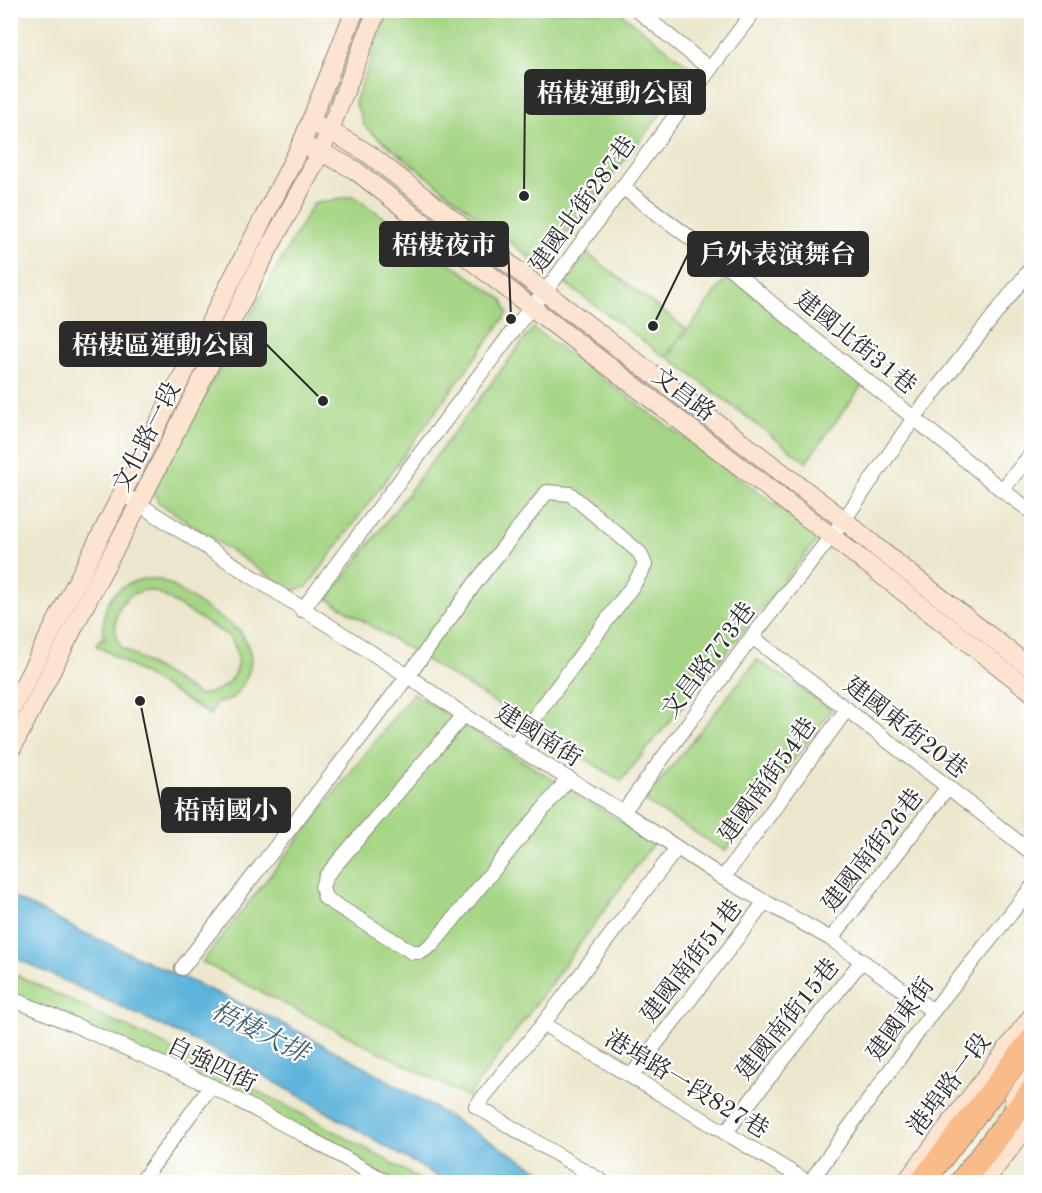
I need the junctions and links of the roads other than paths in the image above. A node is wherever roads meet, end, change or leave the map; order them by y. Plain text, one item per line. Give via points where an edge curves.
1 (355, 10) edge
2 (377, 10) edge
3 (637, 10) edge
4 (755, 10) edge
5 (710, 69) junction
6 (310, 122) junction
7 (330, 131) junction
8 (301, 145) junction
9 (321, 152) junction
10 (622, 188) junction
11 (1032, 267) edge
12 (545, 292) junction
13 (531, 307) junction
14 (914, 418) junction
15 (1032, 453) edge
16 (1002, 490) junction
17 (122, 495) junction
18 (139, 504) junction
19 (1032, 512) edge
20 (844, 520) junction
21 (831, 536) junction
22 (303, 610) junction
23 (752, 637) junction
24 (1032, 669) edge
25 (408, 676) junction
26 (1032, 692) edge
27 (847, 709) junction
28 (10, 712) edge
29 (464, 715) junction
30 (514, 745) junction
31 (10, 752) edge
32 (568, 780) junction
33 (948, 787) junction
34 (623, 812) junction
35 (677, 848) junction
36 (1032, 853) edge
37 (723, 878) junction
38 (1032, 887) edge
39 (765, 902) junction
40 (831, 939) junction
41 (861, 962) junction
42 (182, 968) dead end
43 (10, 998) edge
44 (933, 1011) junction
45 (1032, 1016) edge
46 (543, 1024) junction
47 (1032, 1040) edge
48 (1032, 1055) edge
49 (1032, 1075) edge
50 (631, 1076) junction
51 (211, 1086) junction
52 (1032, 1091) edge
53 (1032, 1107) edge
54 (1032, 1120) edge
55 (725, 1133) junction
56 (141, 1182) edge
57 (387, 1182) edge
58 (603, 1182) edge
59 (809, 1182) edge
60 (906, 1182) edge
61 (921, 1182) edge
62 (935, 1182) edge
63 (950, 1182) edge
64 (962, 1182) edge
65 (974, 1182) edge
66 (984, 1182) edge

1 - 6 street, 文化路一段
2 - 7 street, 文化路一段
3 - 5 street
4 - 5 street, 建國北街287巷
5 - 10 street, 建國北街287巷
6 - 7 street, 文昌路
6 - 8 street, 文化路一段
7 - 9 street, 文化路一段
7 - 12 street, 文昌路 via 369,154
8 - 9 street, 文昌路
8 - 17 street, 文化路一段
9 - 13 street, 文昌路 via 355,171
9 - 18 street, 文化路一段
10 - 12 street, 建國北街287巷
10 - 14 street, 建國北街31巷 via 724,264
11 - 14 street, 文昌路773巷
12 - 13 street, 建國北街287巷
12 - 20 street, 文昌路
13 - 21 street, 文昌路
13 - 22 street, 建國北街287巷
14 - 16 street, 建國北街31巷
14 - 20 street, 文昌路773巷
15 - 16 street
16 - 19 street, 建國北街31巷
17 - 18 street, 建國南街
17 - 28 street, 文化路一段
18 - 22 street, 建國南街
18 - 31 street, 文化路一段
20 - 21 street, 文昌路773巷
20 - 24 street, 文昌路
21 - 23 street, 文昌路773巷
21 - 26 street, 文昌路
22 - 25 street, 建國南街
23 - 27 street, 建國東街20巷
23 - 34 street, 文昌路773巷
25 - 29 street, 建國南街
25 - 30 street via 547,492 570,494 640,553 645,565
25 - 42 street
27 - 33 street, 建國東街20巷
27 - 37 street, 建國南街54巷
29 - 30 street, 建國南街
29 - 32 street via 326,876 322,887 325,898 412,952 421,952 433,944
30 - 32 street, 建國南街
32 - 34 street, 建國南街
33 - 36 street, 建國東街20巷
33 - 40 street, 建國南街26巷
34 - 35 street, 建國南街
35 - 37 street, 建國南街
35 - 46 street
37 - 39 street, 建國南街
38 - 44 street, 建國東街
39 - 40 street, 建國南街
39 - 50 street, 建國南街51巷
40 - 41 street, 建國南街
41 - 44 street, 建國南街
41 - 55 street, 建國南街15巷
43 - 51 street, 自強四街
44 - 59 street, 建國東街
45 - 60 street, 港埠路一段
46 - 50 street, 港埠路一段827巷
46 - 58 street via 476,1106
47 - 61 highway
48 - 62 highway
49 - 63 street
50 - 55 street, 港埠路一段827巷
51 - 56 street
51 - 57 street, 自強四街
52 - 64 highway
53 - 65 highway
54 - 66 street
55 - 59 street, 港埠路一段827巷

